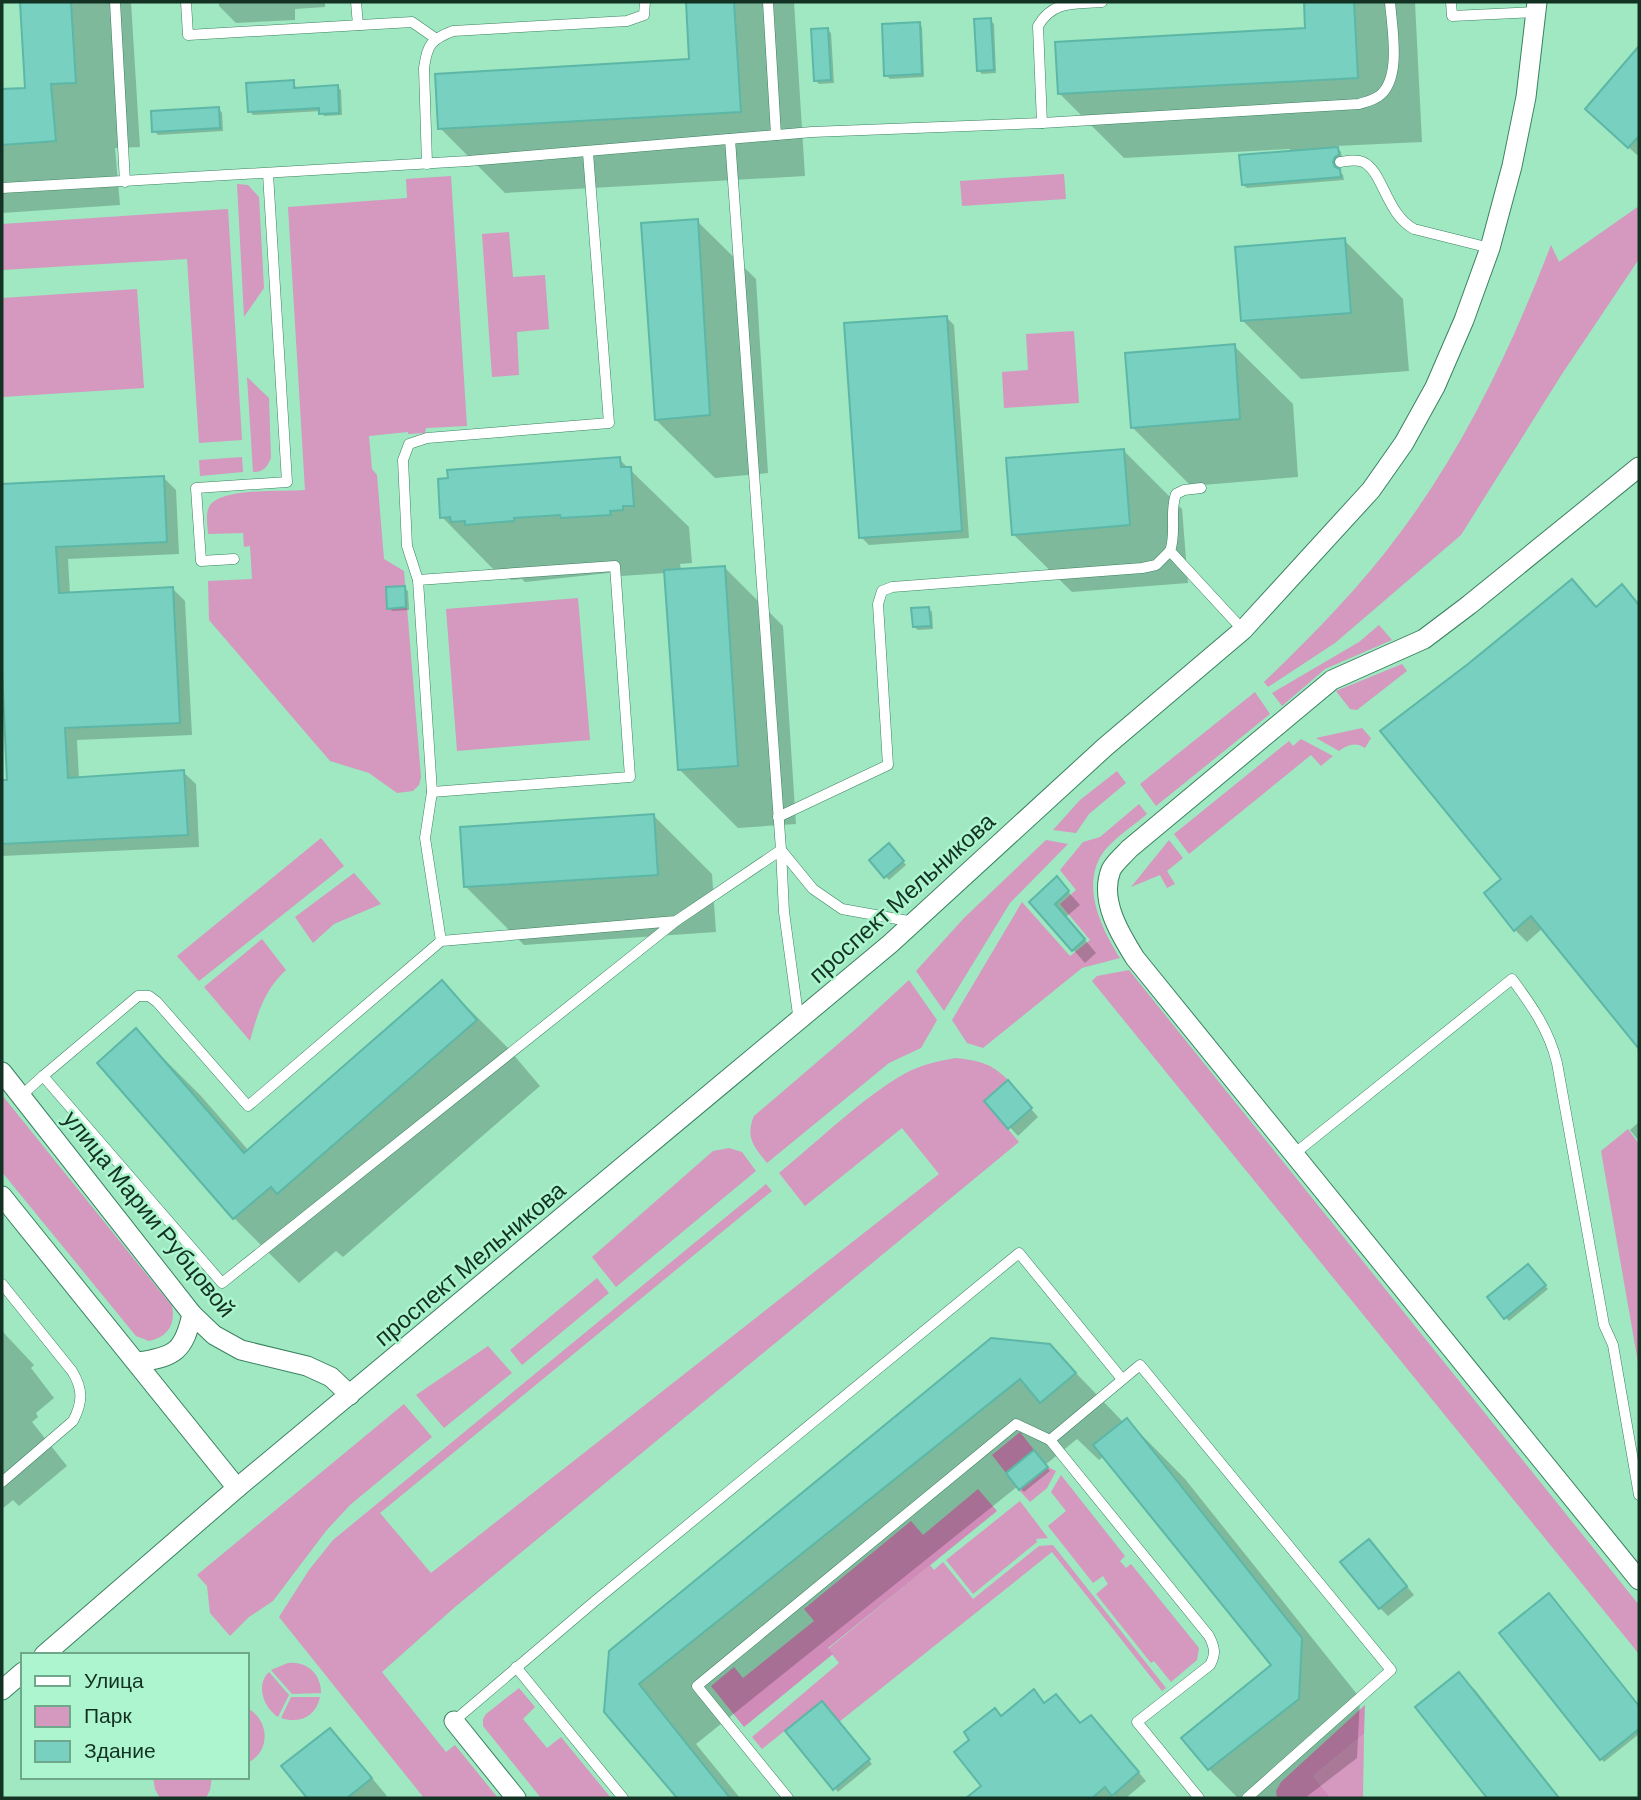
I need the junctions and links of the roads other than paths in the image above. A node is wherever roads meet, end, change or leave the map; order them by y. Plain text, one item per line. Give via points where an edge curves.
1 (115, 2) edge
2 (186, 2) edge
3 (356, 2) edge
4 (645, 2) edge
5 (768, 2) edge
6 (1102, 2) edge
7 (1390, 2) edge
8 (1451, 2) edge
9 (1536, 7) edge
10 (358, 25) junction
11 (435, 38) junction
12 (1042, 123) junction
13 (776, 135) junction
14 (730, 139) junction
15 (587, 153) junction
16 (1340, 162) dead end
17 (427, 164) junction
18 (268, 174) junction
19 (125, 182) junction
20 (2, 188) edge
21 (1490, 248) junction
22 (1639, 467) edge
23 (1201, 488) dead end
24 (1170, 551) junction
25 (234, 559) dead end
26 (418, 580) junction
27 (1243, 630) junction
28 (432, 792) junction
29 (778, 817) junction
30 (781, 850) junction
31 (676, 921) junction
32 (915, 922) junction
33 (441, 941) junction
34 (799, 1022) junction
35 (2, 1072) edge
36 (43, 1076) junction
37 (22, 1096) junction
38 (1294, 1154) junction
39 (2, 1196) edge
40 (2, 1284) edge
41 (192, 1314) junction
42 (138, 1362) junction
43 (1122, 1379) junction
44 (350, 1395) junction
45 (1050, 1440) junction
46 (2, 1482) edge
47 (237, 1488) junction
48 (1639, 1495) edge
49 (1639, 1580) edge
50 (46, 1653) edge
51 (516, 1667) junction
52 (21, 1674) edge
53 (2, 1690) edge
54 (454, 1721) joint
55 (1258, 1789) junction
56 (516, 1798) edge
57 (623, 1798) edge
58 (788, 1798) edge
59 (1199, 1798) edge
60 (1247, 1798) edge
61 (1265, 1798) edge

1 - 19 lane
2 - 10 lane via 188,35
3 - 10 lane
4 - 11 lane via 644,15 627,21 453,31
5 - 13 lane
6 - 12 lane via 1063,5 1046,12 1038,26
7 - 12 lane via 1394,64 1390,83 1378,97 1359,104
8 - 9 lane via 1452,16
9 - 21 street, проспект Мельникова via 1523,111
10 - 11 lane via 412,22
11 - 17 lane via 424,68
12 - 13 lane
13 - 14 lane
14 - 15 lane
14 - 29 lane
15 - 17 lane
15 - 26 lane via 609,423 427,438 409,444 403,460 407,546
16 - 21 lane via 1364,162 1372,169 1403,223
17 - 18 lane
18 - 19 lane
18 - 25 lane via 287,482 196,488 201,561
19 - 20 lane
21 - 27 street, проспект Мельникова via 1435,387 1404,443 1371,490
22 - 38 street via 1424,639 1332,680 1160,821 1112,868 1108,894 1130,950
23 - 24 lane via 1176,494
24 - 27 lane
24 - 29 lane via 1156,565 1142,568 882,591 878,604 888,765
26 - 28 lane
26 - 28 lane via 615,566 629,750 630,777
27 - 32 street, проспект Мельникова via 1105,747
28 - 33 lane via 425,838
29 - 30 lane
30 - 31 lane
30 - 32 lane via 813,889 842,909
30 - 34 lane via 783,912
31 - 33 lane
31 - 36 lane via 222,1283
32 - 34 street, проспект Мельникова
33 - 36 lane via 248,1106 149,996 138,996
34 - 44 street, проспект Мельникова
35 - 37 street, улица Марии Рубцовой
36 - 37 lane
37 - 41 street, улица Марии Рубцовой
38 - 48 lane via 1511,979 1552,1042
38 - 49 street
39 - 42 street
40 - 46 lane via 72,1371 82,1395 73,1421
41 - 42 street via 188,1334 177,1351 158,1360
41 - 44 street, улица Марии Рубцовой via 214,1335 241,1350 307,1366 331,1377
42 - 47 street
43 - 45 lane
43 - 51 lane via 1019,1253
43 - 55 lane via 1140,1365 1391,1670
44 - 47 street, проспект Мельникова
45 - 58 lane via 1016,1424 697,1686
45 - 59 lane via 1214,1646 1210,1665 1138,1722
47 - 50 street, проспект Мельникова
51 - 54 lane
51 - 57 lane
52 - 53 street
54 - 56 street
55 - 60 lane
55 - 61 lane

